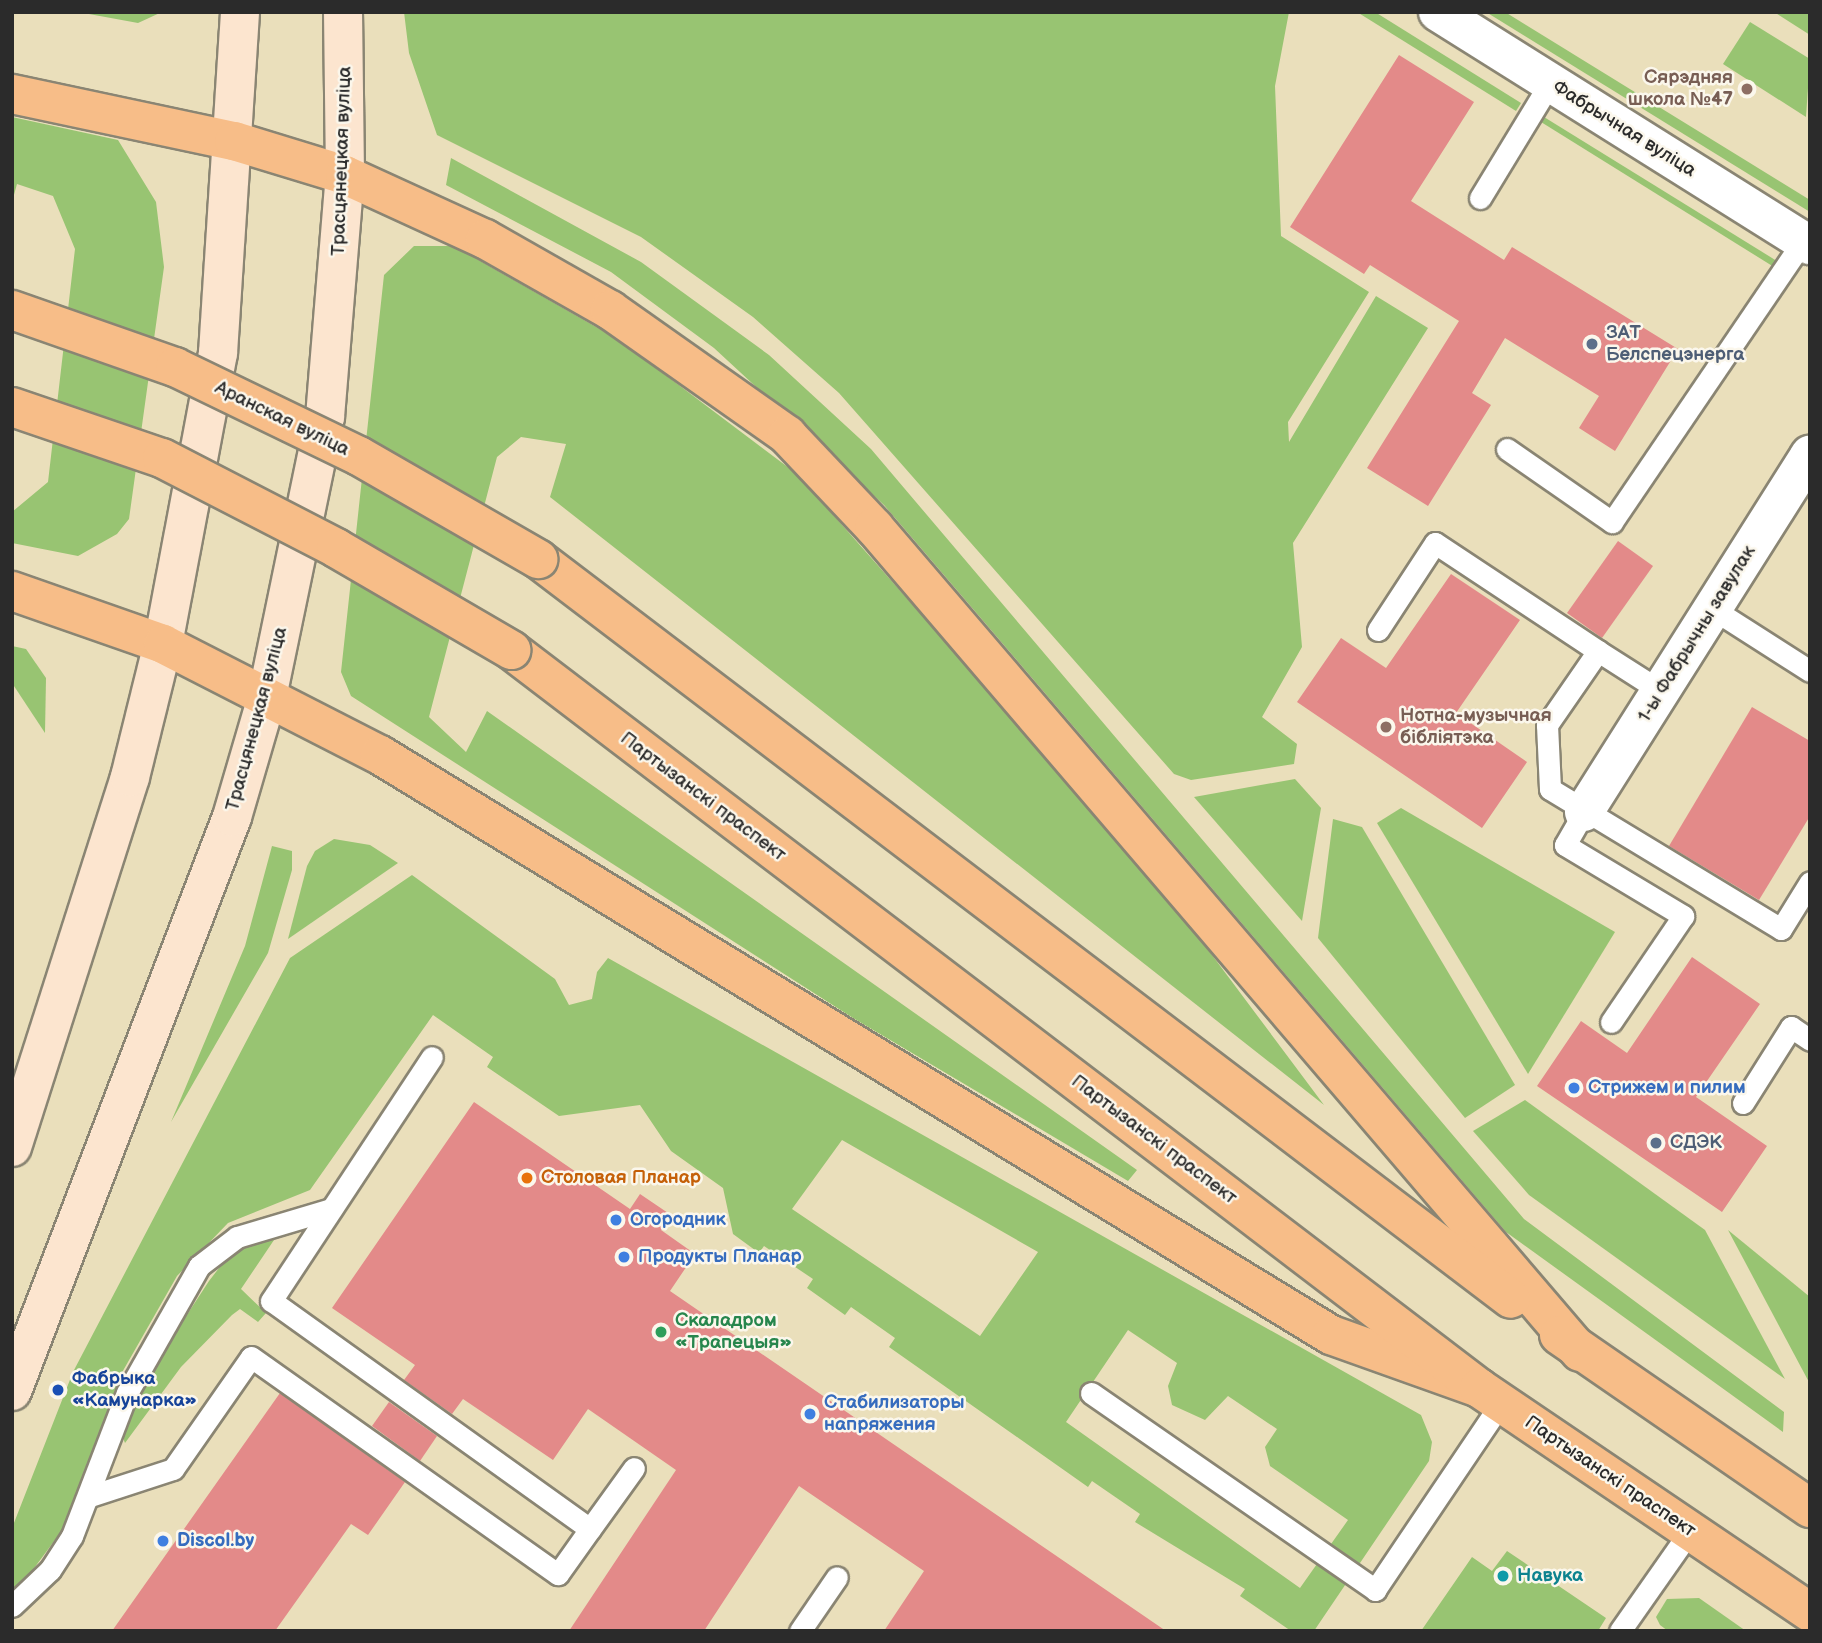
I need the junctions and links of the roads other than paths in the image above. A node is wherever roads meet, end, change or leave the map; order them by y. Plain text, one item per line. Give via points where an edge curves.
1 (240, 12) edge
2 (343, 12) edge
3 (1438, 12) edge
4 (1550, 83) junction
5 (12, 94) edge
6 (234, 142) junction
7 (345, 174) junction
8 (1480, 198) dead end
9 (1806, 243) edge
10 (12, 310) edge
11 (12, 407) edge
12 (1507, 449) dead end
13 (1810, 455) edge
14 (12, 591) edge
15 (1713, 609) junction
16 (1378, 630) dead end
17 (163, 644) junction
18 (1598, 651) junction
19 (1810, 671) edge
20 (1662, 692) junction
21 (267, 697) junction
22 (1584, 812) junction
23 (1810, 881) edge
24 (1611, 1022) dead end
25 (1810, 1040) edge
26 (432, 1057) dead end
27 (1743, 1103) dead end
28 (12, 1147) edge
29 (331, 1209) junction
30 (1580, 1352) junction
31 (12, 1391) edge
32 (1091, 1393) dead end
33 (1490, 1396) junction
34 (634, 1468) dead end
35 (90, 1496) junction
36 (1810, 1508) edge
37 (590, 1529) junction
38 (1690, 1531) junction
39 (837, 1577) dead end
40 (12, 1606) edge
41 (1810, 1612) edge
42 (800, 1631) edge
43 (1620, 1631) edge

1 - 6 main road
2 - 7 main road, Трасцянецкая вуліца
3 - 4 street, Фабрычная вуліца
4 - 8 lane
4 - 9 street, Фабрычная вуліца
5 - 6 main road
6 - 7 main road
6 - 17 main road via 218,353
7 - 21 main road, Трасцянецкая вуліца via 325,417
7 - 30 main road via 485,239 610,310 787,435 874,527
9 - 12 lane via 1612,522
10 - 30 main road, Аранская вуліца, bridge via 175,367 359,456 538,559
11 - 33 main road, Партызанскі праспект, bridge via 162,458 336,548 511,650
13 - 15 street, 1-ы Фабрычны завулак
14 - 17 main road
15 - 19 lane
15 - 20 street, 1-ы Фабрычны завулак
16 - 18 lane via 1435,542
17 - 21 main road
17 - 28 main road via 130,777
18 - 20 lane
18 - 22 lane via 1547,725 1550,789
20 - 22 street, 1-ы Фабрычны завулак
21 - 31 main road, Трасцянецкая вуліца via 232,817
21 - 33 main road via 380,755 1331,1335
22 - 23 lane via 1781,929
22 - 24 lane via 1565,845 1682,916
25 - 27 lane via 1791,1027
26 - 29 lane
29 - 35 lane via 237,1237 199,1266 127,1393
29 - 37 lane via 271,1301
30 - 36 main road
32 - 33 lane via 1375,1590
33 - 38 main road, Партызанскі праспект
34 - 37 lane
35 - 37 lane via 173,1469 251,1357 558,1574
35 - 40 lane via 50,1570
38 - 41 main road, Партызанскі праспект
38 - 43 lane
39 - 42 lane

